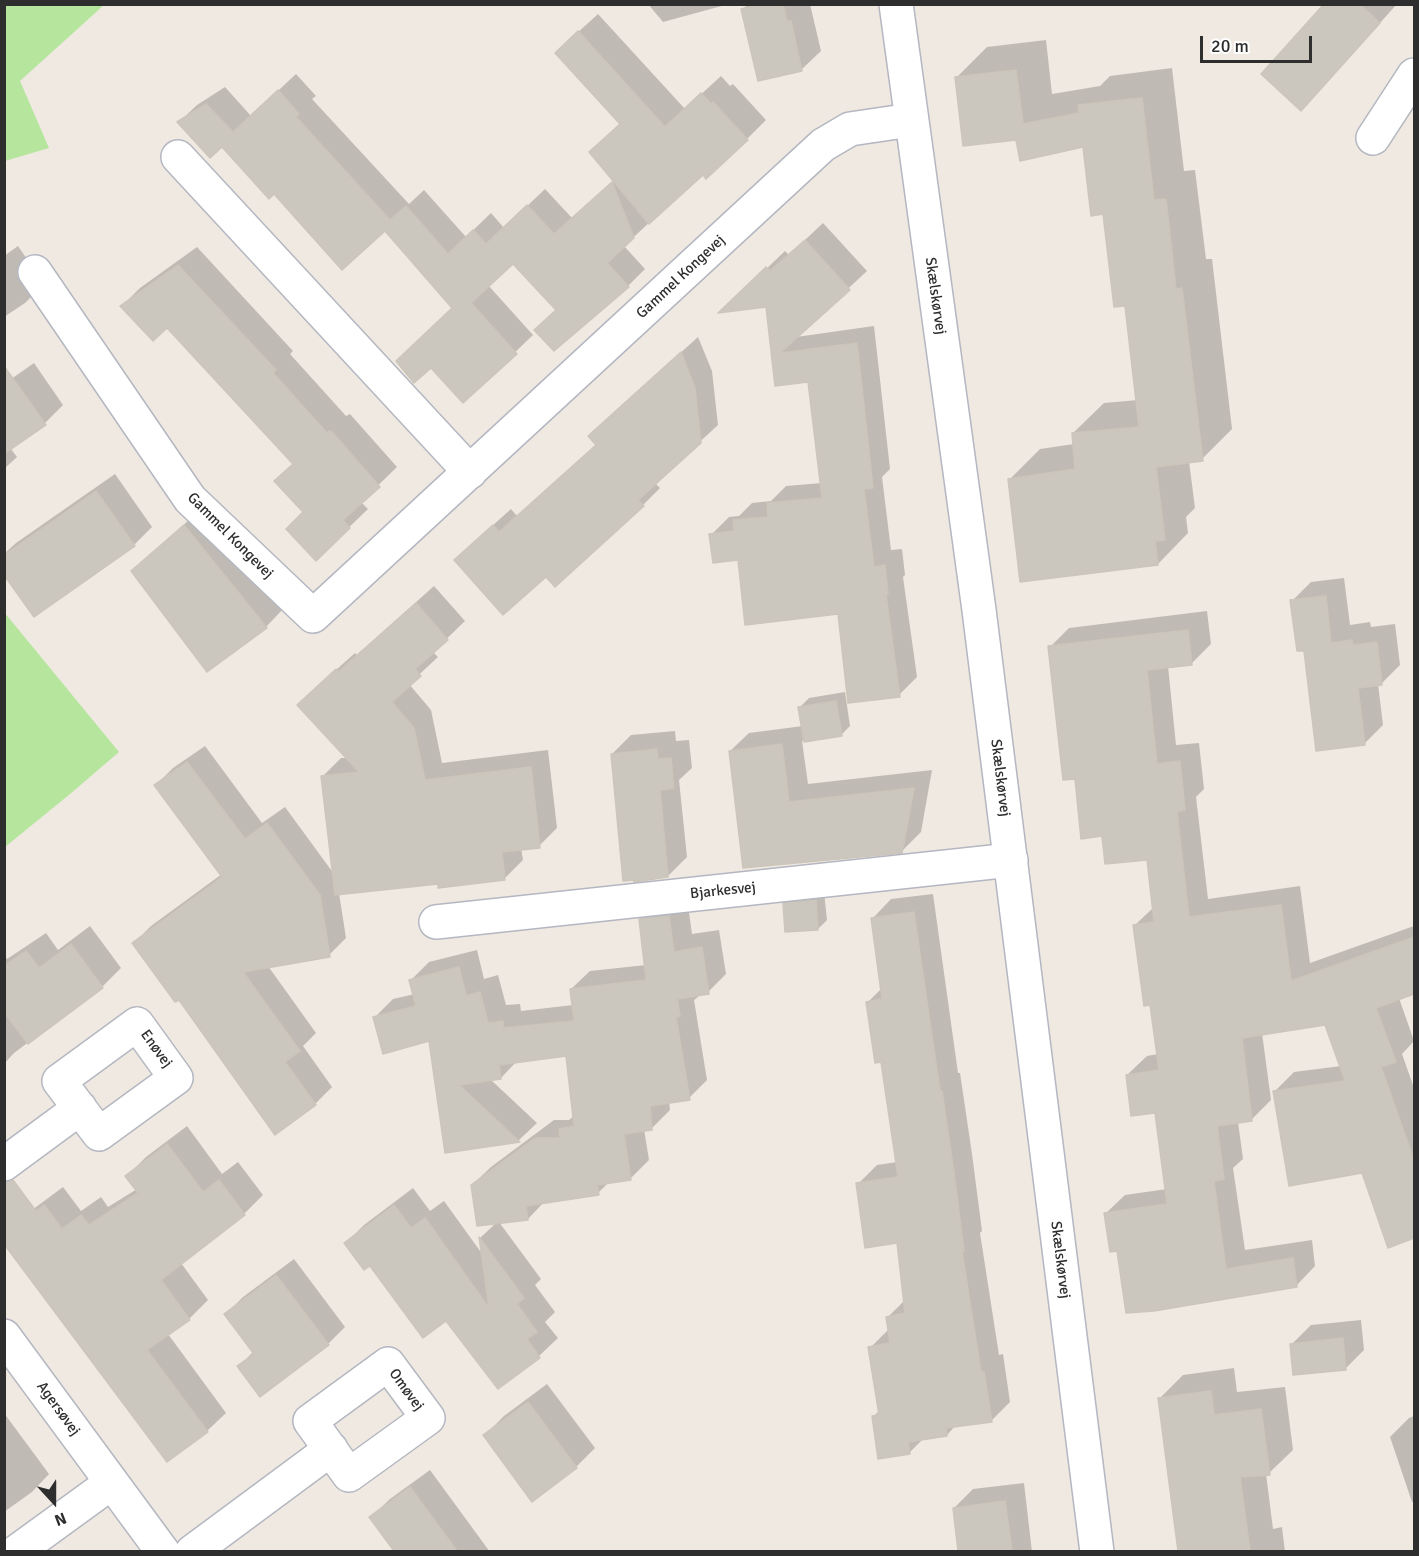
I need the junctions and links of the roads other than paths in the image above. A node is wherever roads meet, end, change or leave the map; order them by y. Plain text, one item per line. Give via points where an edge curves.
1 (896, 4) edge
2 (1414, 75) edge
3 (911, 120) junction
4 (1373, 138) dead end
5 (178, 157) dead end
6 (35, 272) dead end
7 (470, 472) junction
8 (1011, 860) junction
9 (436, 922) dead end
10 (80, 1108) dead end
11 (4, 1164) edge
12 (4, 1336) edge
13 (331, 1449) dead end
14 (111, 1483) junction
15 (16, 1551) edge
16 (163, 1551) edge
17 (192, 1551) edge
18 (1097, 1551) edge

1 - 3 street, Skælskørvej
2 - 4 street
3 - 7 street, Gammel Kongevej via 850,129 823,145
3 - 8 street, Skælskørvej
5 - 7 street
6 - 7 street, Gammel Kongevej via 190,499 313,616
8 - 9 street, Bjarkesvej
8 - 18 street, Skælskørvej
10 - 11 street
12 - 14 street, Agersøvej
13 - 17 street
14 - 15 street
14 - 16 street, Agersøvej

